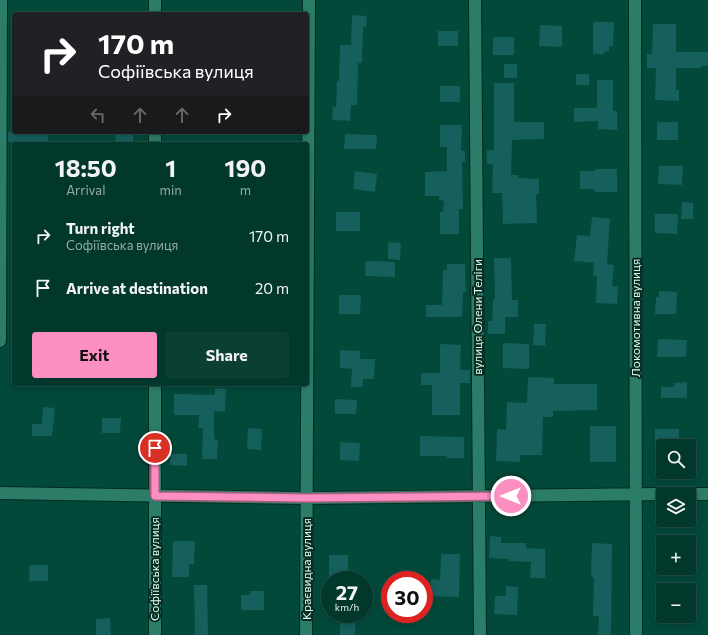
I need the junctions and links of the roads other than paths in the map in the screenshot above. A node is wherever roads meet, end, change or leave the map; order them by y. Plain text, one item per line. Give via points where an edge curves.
1 (2, 0) edge
2 (155, 0) edge
3 (310, 0) edge
4 (476, 0) edge
5 (635, 0) edge
6 (155, 12) edge
7 (309, 166) edge
8 (0, 341) edge
9 (155, 386) edge
10 (308, 386) edge
11 (0, 493) edge
12 (636, 494) junction
13 (656, 494) edge
14 (696, 494) edge
15 (708, 494) edge
16 (155, 496) junction
17 (480, 496) junction
18 (307, 498) junction
19 (155, 635) edge
20 (306, 635) edge
21 (480, 635) edge
22 (636, 635) edge

1 - 8 street
2 - 6 street
3 - 7 street, Краєвидна вулиця
4 - 17 street, вулиця Олени Теліги
5 - 12 street, Локомотивна вулиця
9 - 16 street, Софіївська вулиця
10 - 18 street, Краєвидна вулиця
11 - 16 street
12 - 13 street
12 - 17 street
12 - 22 street, Локомотивна вулиця
14 - 15 street
16 - 18 street
16 - 19 street, Софіївська вулиця
17 - 18 street
17 - 21 street, вулиця Олени Теліги
18 - 20 street, Краєвидна вулиця

